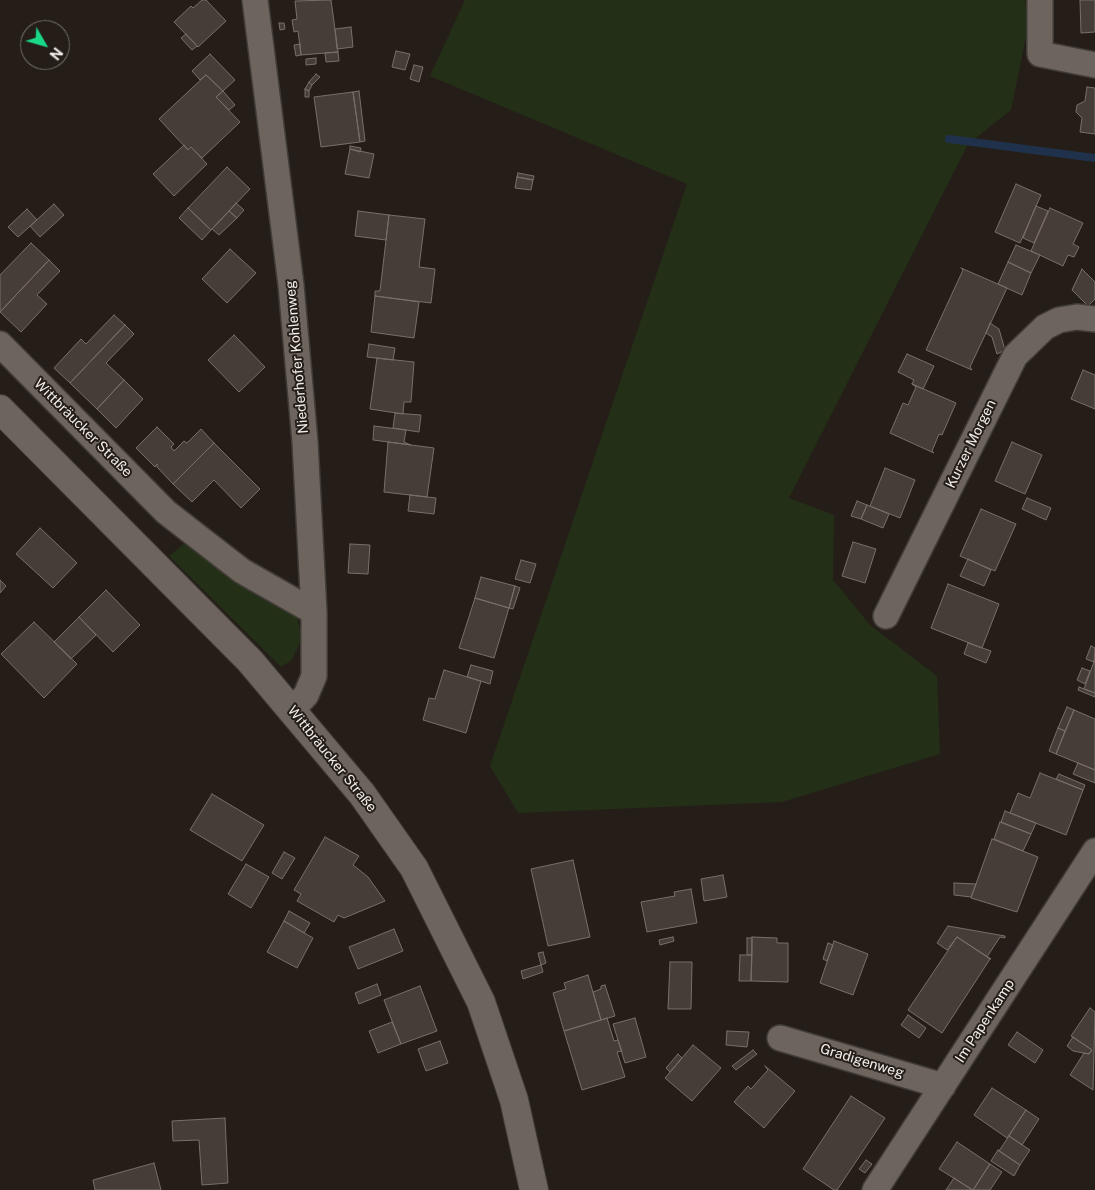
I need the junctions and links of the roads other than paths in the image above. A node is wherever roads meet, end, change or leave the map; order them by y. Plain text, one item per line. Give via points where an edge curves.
1 (255, 0) edge
2 (1040, 0) edge
3 (1095, 65) edge
4 (1095, 319) edge
5 (0, 344) edge
6 (0, 409) edge
7 (314, 612) junction
8 (886, 616) dead end
9 (292, 709) junction
10 (1095, 851) edge
11 (780, 1038) dead end
12 (943, 1086) junction
13 (534, 1190) edge
14 (875, 1190) edge

1 - 7 street, Niederhofer Kohlenweg via 291,286 305,442
2 - 3 street via 1040,54
4 - 8 street, Kurzer Morgen via 1077,317 1060,320 1045,327 1015,356
5 - 7 street, Wittbräucker Straße via 166,512 242,571
6 - 9 main road, Wittbräucker Straße via 208,617
7 - 9 street, Niederhofer Kohlenweg via 314,676 306,696
9 - 13 main road, Wittbräucker Straße via 362,794 414,868 481,1002 514,1100
10 - 12 street, Im Papenkamp
11 - 12 street, Gradigenweg
12 - 14 street, Im Papenkamp

